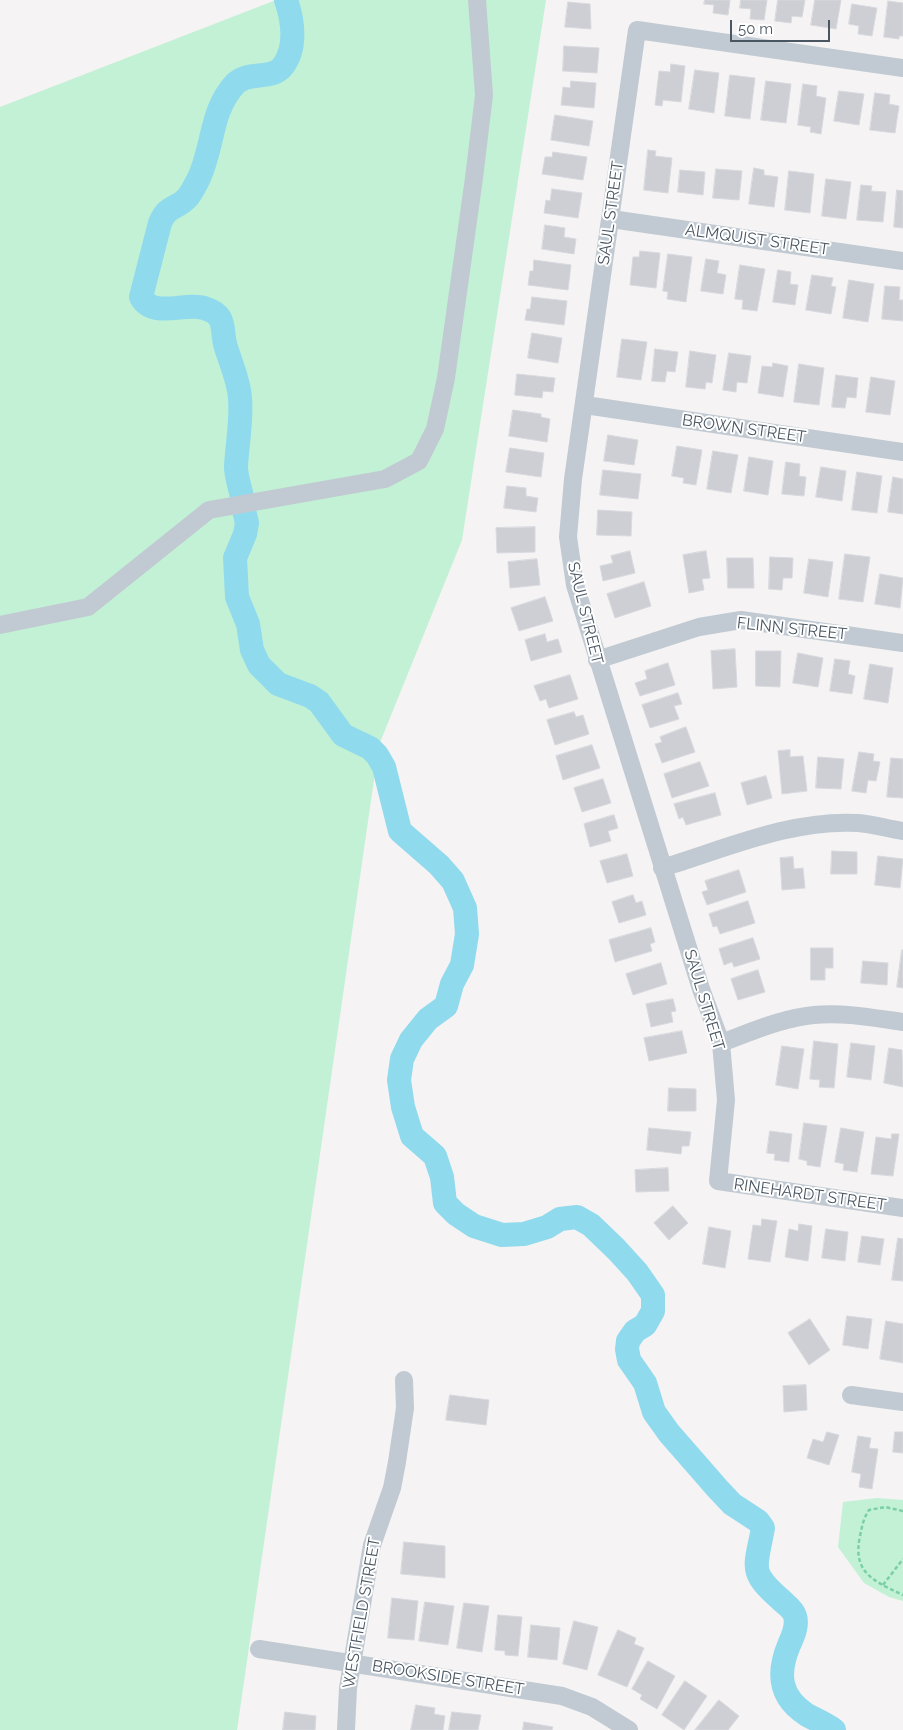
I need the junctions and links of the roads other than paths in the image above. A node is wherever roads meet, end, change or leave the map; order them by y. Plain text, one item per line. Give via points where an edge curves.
1 (477, 0) edge
2 (903, 68) edge
3 (611, 219) junction
4 (903, 261) edge
5 (584, 405) junction
6 (903, 452) edge
7 (0, 625) edge
8 (903, 643) edge
9 (597, 660) junction
10 (903, 832) edge
11 (662, 868) junction
12 (903, 1022) edge
13 (721, 1043) junction
14 (718, 1181) joint
15 (903, 1208) edge
16 (404, 1380) dead end
17 (851, 1394) dead end
18 (903, 1402) edge
19 (259, 1649) dead end
20 (352, 1664) junction
21 (346, 1730) edge
22 (629, 1730) edge

1 - 7 street via 484,95 474,178 446,378 435,429 419,461 385,479 209,510 88,607
2 - 3 street, SAUL STREET via 637,30
3 - 4 street, ALMQUIST STREET
3 - 5 street, SAUL STREET
5 - 6 street, BROWN STREET
5 - 9 street, SAUL STREET via 568,537 575,585
8 - 9 street, FLINN STREET via 741,620 699,626
9 - 11 street, SAUL STREET
10 - 11 street via 858,823 820,825 763,835
11 - 13 street, SAUL STREET
12 - 13 street via 851,1015 814,1015 769,1025
13 - 14 street, SAUL STREET via 726,1100
14 - 15 street, RINEHARDT STREET
16 - 20 street, WESTFIELD STREET via 405,1408 397,1462 392,1488 372,1545
17 - 18 street
19 - 20 street, BROOKSIDE STREET
20 - 21 street, WESTFIELD STREET
20 - 22 street, BROOKSIDE STREET via 562,1696 592,1707

